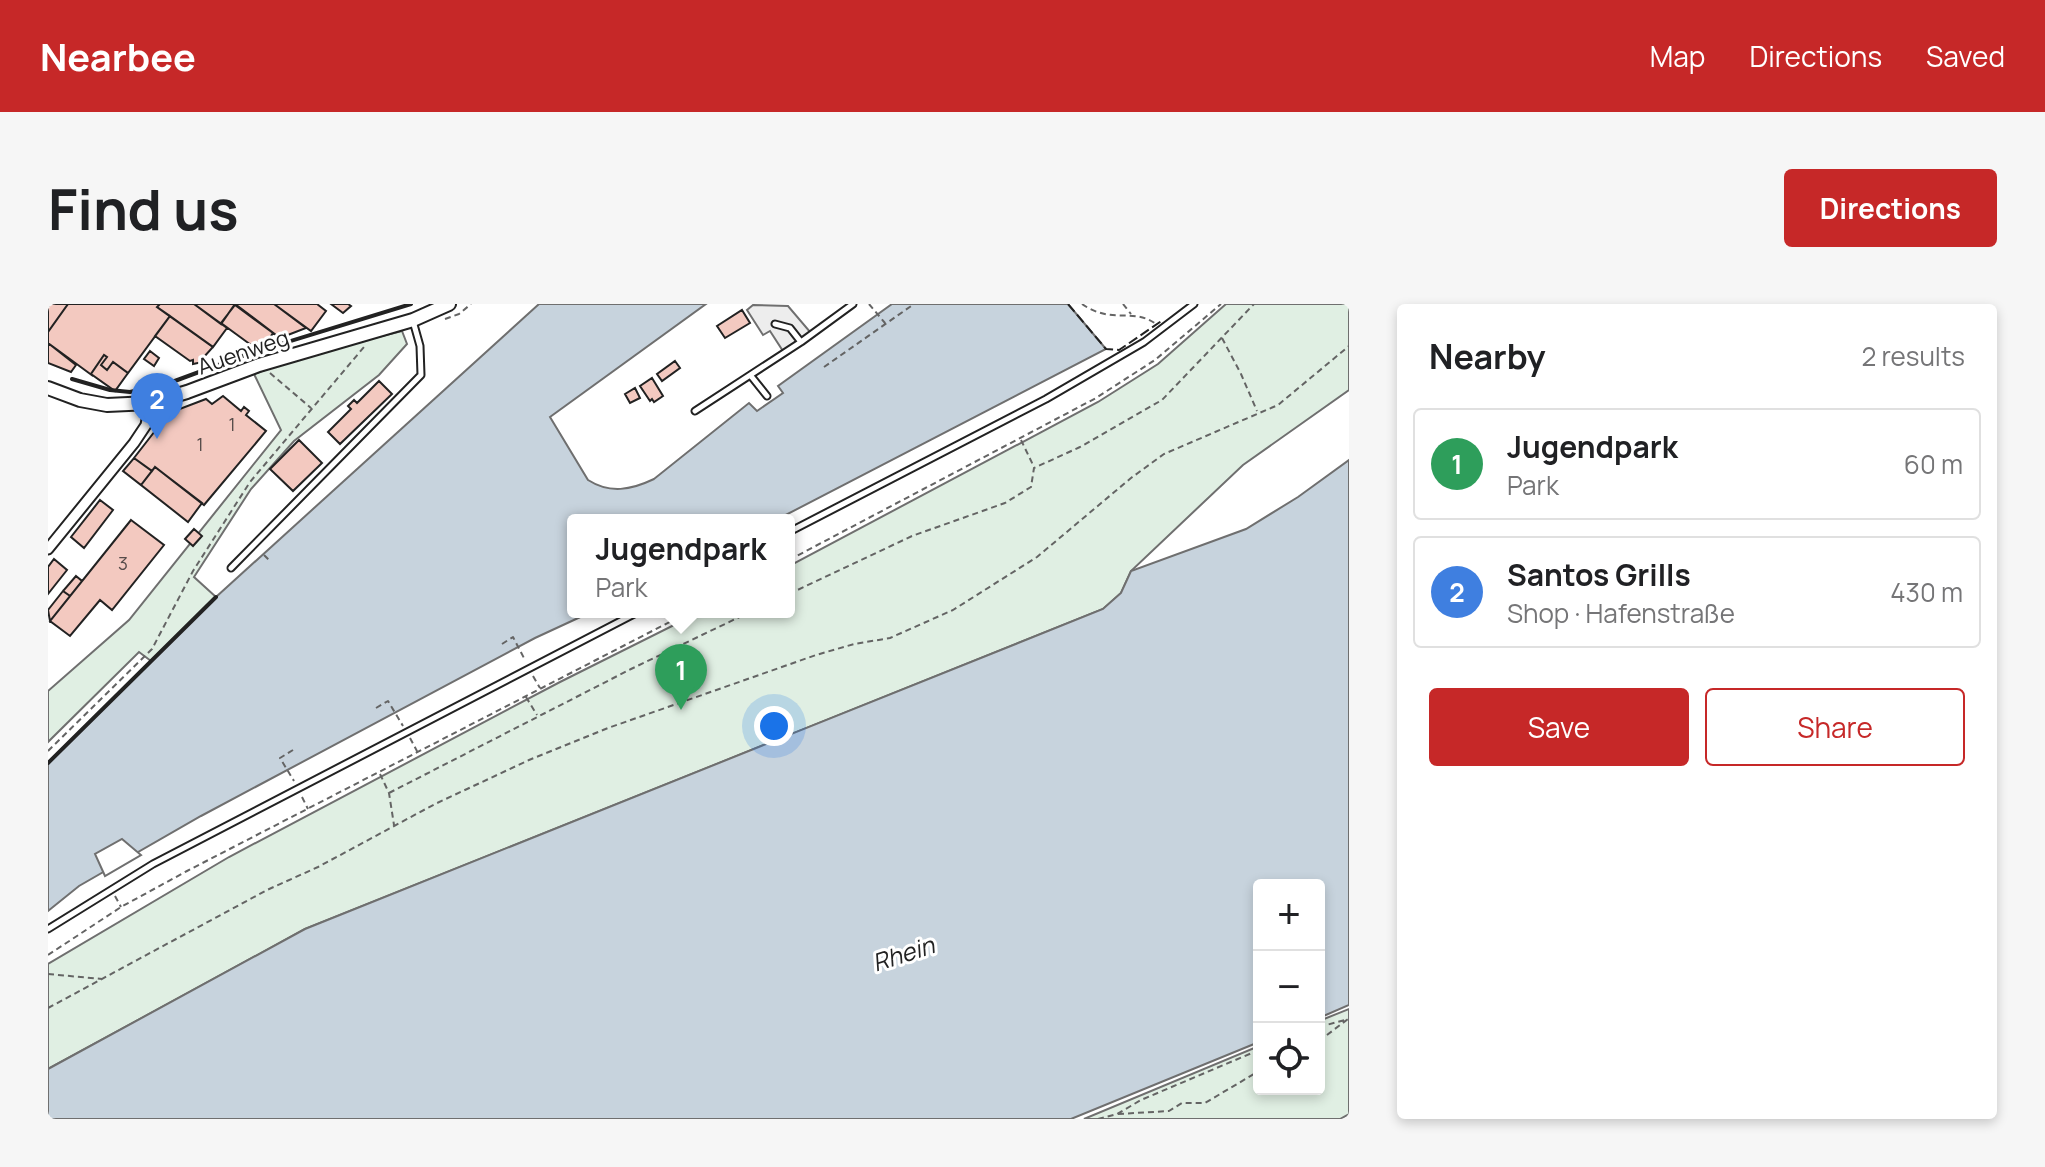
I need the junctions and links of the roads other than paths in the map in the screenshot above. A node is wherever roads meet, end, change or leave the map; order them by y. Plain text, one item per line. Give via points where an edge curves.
1 (449, 304) edge
2 (853, 304) edge
3 (1194, 304) edge
4 (413, 320) junction
5 (775, 324) dead end
6 (801, 342) junction
7 (751, 376) junction
8 (48, 388) edge
9 (767, 396) dead end
10 (150, 403) junction
11 (695, 411) dead end
12 (795, 529) edge
13 (48, 549) edge
14 (231, 568) dead end
15 (627, 618) edge
16 (48, 929) edge

1 - 4 street, Auenweg
2 - 6 lane
3 - 12 lane via 1144,342 1046,399
4 - 10 street, Auenweg
4 - 14 lane via 421,375
5 - 6 lane via 790,328
6 - 7 lane
7 - 9 lane
7 - 11 lane
8 - 10 street, Auenweg via 107,405
10 - 13 street via 146,425 134,443
15 - 16 lane via 111,888

